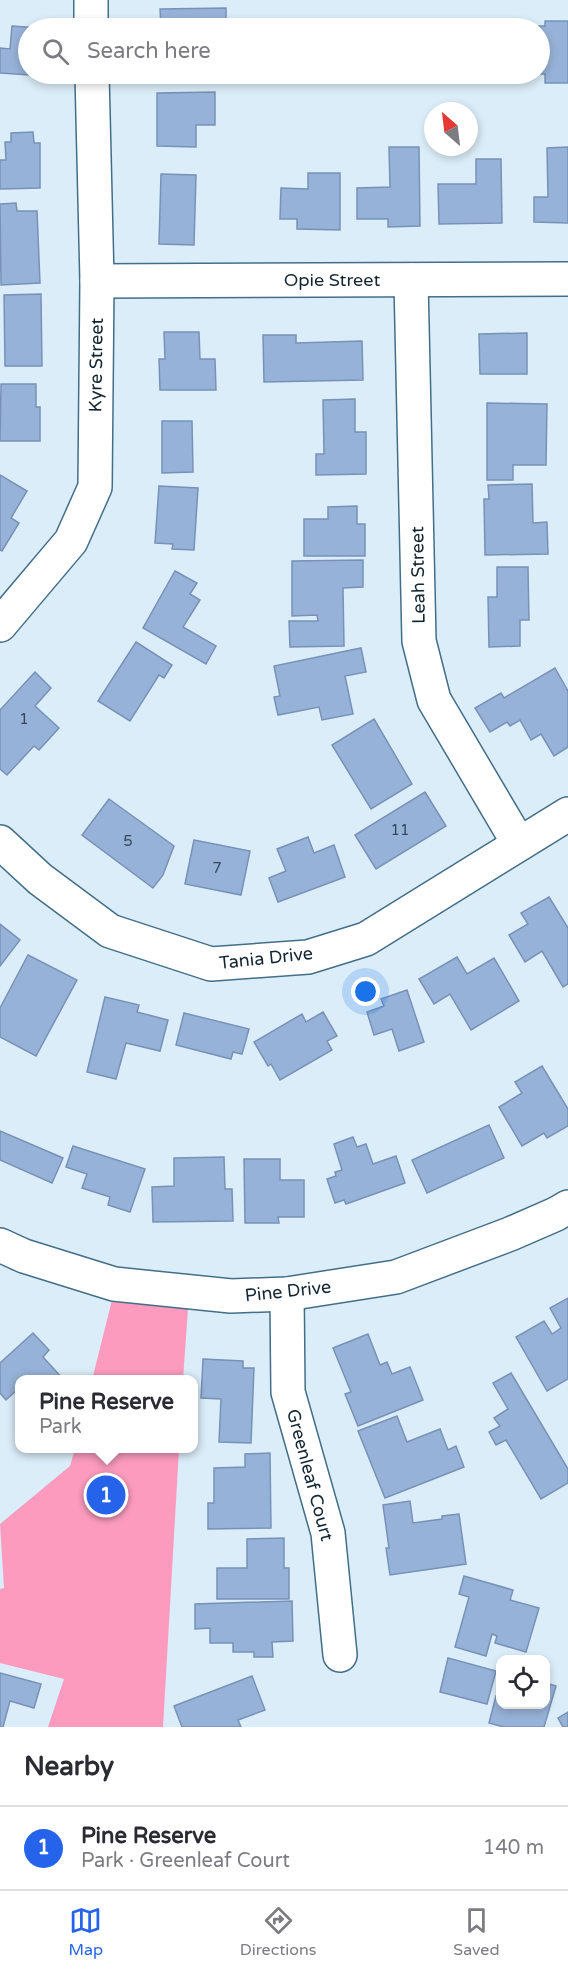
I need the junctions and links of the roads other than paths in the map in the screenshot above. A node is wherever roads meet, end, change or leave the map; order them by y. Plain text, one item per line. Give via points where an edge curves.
1 (91, 0) edge
2 (91, 18) edge
3 (92, 84) edge
4 (568, 279) edge
5 (411, 280) junction
6 (97, 281) junction
7 (0, 625) edge
8 (568, 814) edge
9 (0, 842) edge
10 (519, 844) junction
11 (568, 1207) edge
12 (0, 1245) edge
13 (286, 1294) junction
14 (340, 1655) dead end

1 - 2 street
3 - 6 street, Kyre Street
4 - 5 street, Opie Street
5 - 6 street, Opie Street
5 - 10 street, Leah Street via 420,641 434,700
6 - 7 street, Kyre Street via 95,487 71,541
8 - 10 street, Tania Drive
9 - 10 street, Tania Drive via 39,879 111,931 212,964 308,957 366,939
11 - 13 street, Pine Drive via 510,1234 396,1277
12 - 13 street, Pine Drive via 114,1284 231,1296
13 - 14 street, Greenleaf Court via 288,1392 328,1533

